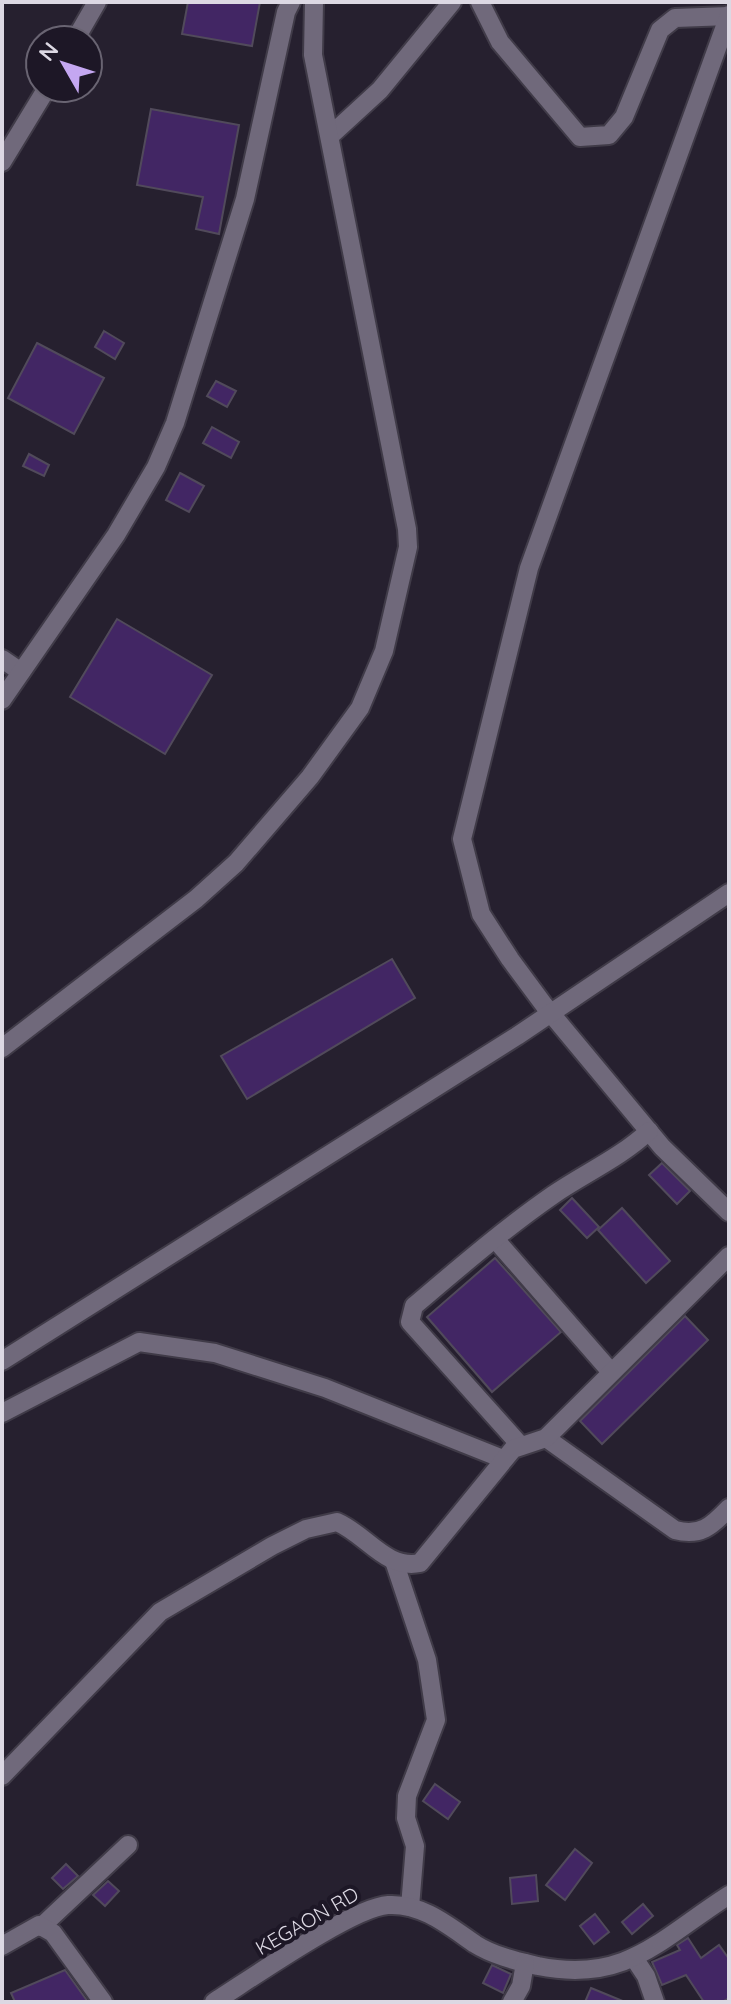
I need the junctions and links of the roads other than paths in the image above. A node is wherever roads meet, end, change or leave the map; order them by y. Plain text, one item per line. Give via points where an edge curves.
1 (97, 2) edge
2 (291, 2) edge
3 (314, 2) edge
4 (452, 2) edge
5 (480, 2) edge
6 (729, 16) edge
7 (84, 24) edge
8 (37, 104) edge
9 (331, 135) junction
10 (2, 162) edge
11 (2, 659) edge
12 (21, 672) junction
13 (2, 700) edge
14 (729, 893) edge
15 (550, 1013) junction
16 (2, 1048) edge
17 (649, 1131) junction
18 (729, 1212) edge
19 (495, 1239) junction
20 (729, 1256) edge
21 (2, 1361) edge
22 (611, 1372) junction
23 (2, 1413) edge
24 (546, 1438) junction
25 (520, 1445) junction
26 (503, 1459) junction
27 (729, 1508) edge
28 (395, 1564) junction
29 (2, 1776) edge
30 (128, 1845) dead end
31 (729, 1895) edge
32 (410, 1907) junction
33 (41, 1927) junction
34 (2, 1946) edge
35 (634, 1958) junction
36 (525, 1963) junction
37 (103, 2002) edge
38 (214, 2002) edge
39 (512, 2002) edge
40 (655, 2002) edge

1 - 7 street
2 - 12 street via 245,199 175,423 116,535
3 - 9 street via 313,55
4 - 9 street via 380,90
5 - 6 street via 500,42 580,137 609,135 624,117 660,30 675,18
6 - 15 street via 529,568 462,839 481,914
8 - 10 street
9 - 16 street via 407,529 408,547 384,651 360,708 310,777 236,863
11 - 12 street
12 - 13 street
14 - 15 street
15 - 17 street
15 - 21 street
17 - 18 street
17 - 19 street
19 - 22 street
19 - 25 street via 414,1306 410,1322
20 - 22 street
22 - 24 street
23 - 26 street via 139,1342 215,1353 297,1379
24 - 25 street
24 - 27 street via 675,1530 703,1531
25 - 26 street
26 - 28 street via 434,1550 420,1563
28 - 29 street via 337,1522 306,1529 272,1546 160,1612
28 - 32 street via 427,1660 436,1720 407,1796 406,1818 415,1846
30 - 33 street
31 - 35 street, KEGAON RD
32 - 36 street, KEGAON RD via 481,1947
32 - 38 street, KEGAON RD via 372,1908 351,1918
33 - 34 street
33 - 37 street via 53,1933
35 - 36 street, KEGAON RD via 588,1972
35 - 40 street
36 - 39 street

